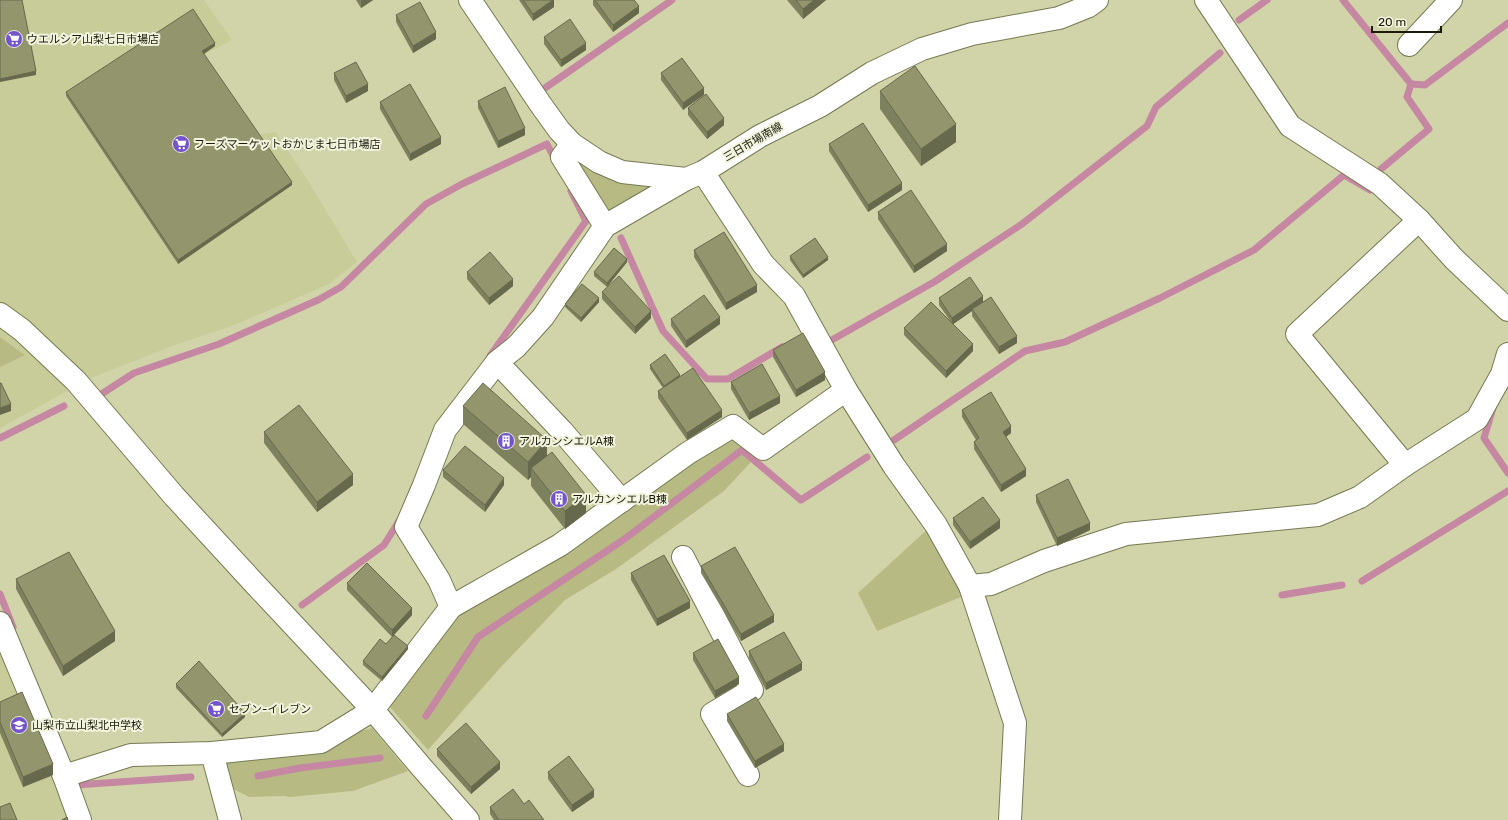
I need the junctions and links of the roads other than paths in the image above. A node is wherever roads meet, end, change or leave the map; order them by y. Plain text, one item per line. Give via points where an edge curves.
1 (470, 0) edge
2 (1097, 0) edge
3 (1206, 0) edge
4 (1451, 0) edge
5 (1409, 45) dead end
6 (572, 144) junction
7 (694, 175) junction
8 (1419, 220) junction
9 (605, 226) junction
10 (1508, 310) edge
11 (0, 314) edge
12 (1508, 354) edge
13 (497, 362) junction
14 (846, 390) junction
15 (1405, 465) junction
16 (622, 501) junction
17 (683, 557) dead end
18 (970, 586) junction
19 (451, 607) junction
20 (0, 623) edge
21 (373, 710) junction
22 (212, 753) junction
23 (748, 775) dead end
24 (64, 776) junction
25 (80, 820) edge
26 (230, 820) edge
27 (468, 820) edge
28 (1010, 820) edge

1 - 6 street via 541,105
2 - 7 street, 三日市場南線 via 1059,18 972,34 922,49 872,73 820,106 760,136
3 - 8 street via 1290,126 1380,184
4 - 5 street
6 - 7 street via 599,162 622,172
6 - 9 street via 562,157
7 - 9 street, 三日市場南線
7 - 14 street via 763,264 794,296
8 - 10 street via 1454,259
8 - 15 street via 1297,334
9 - 13 street via 543,317 516,347
11 - 21 street via 22,330 76,381 179,501
12 - 15 street via 1502,374 1477,419
13 - 16 street via 562,430
13 - 19 street via 445,430 406,528 439,580
14 - 16 street via 764,449 733,426 688,453
14 - 18 street via 894,466 936,525
15 - 18 street via 1360,496 1318,515 1126,534 1044,561 991,584
16 - 19 street via 560,545
17 - 23 street via 752,690 712,714
18 - 28 street via 1016,723
19 - 21 street
20 - 24 street
21 - 22 street via 321,742
21 - 27 street
22 - 24 street via 131,755
22 - 26 street
24 - 25 street

